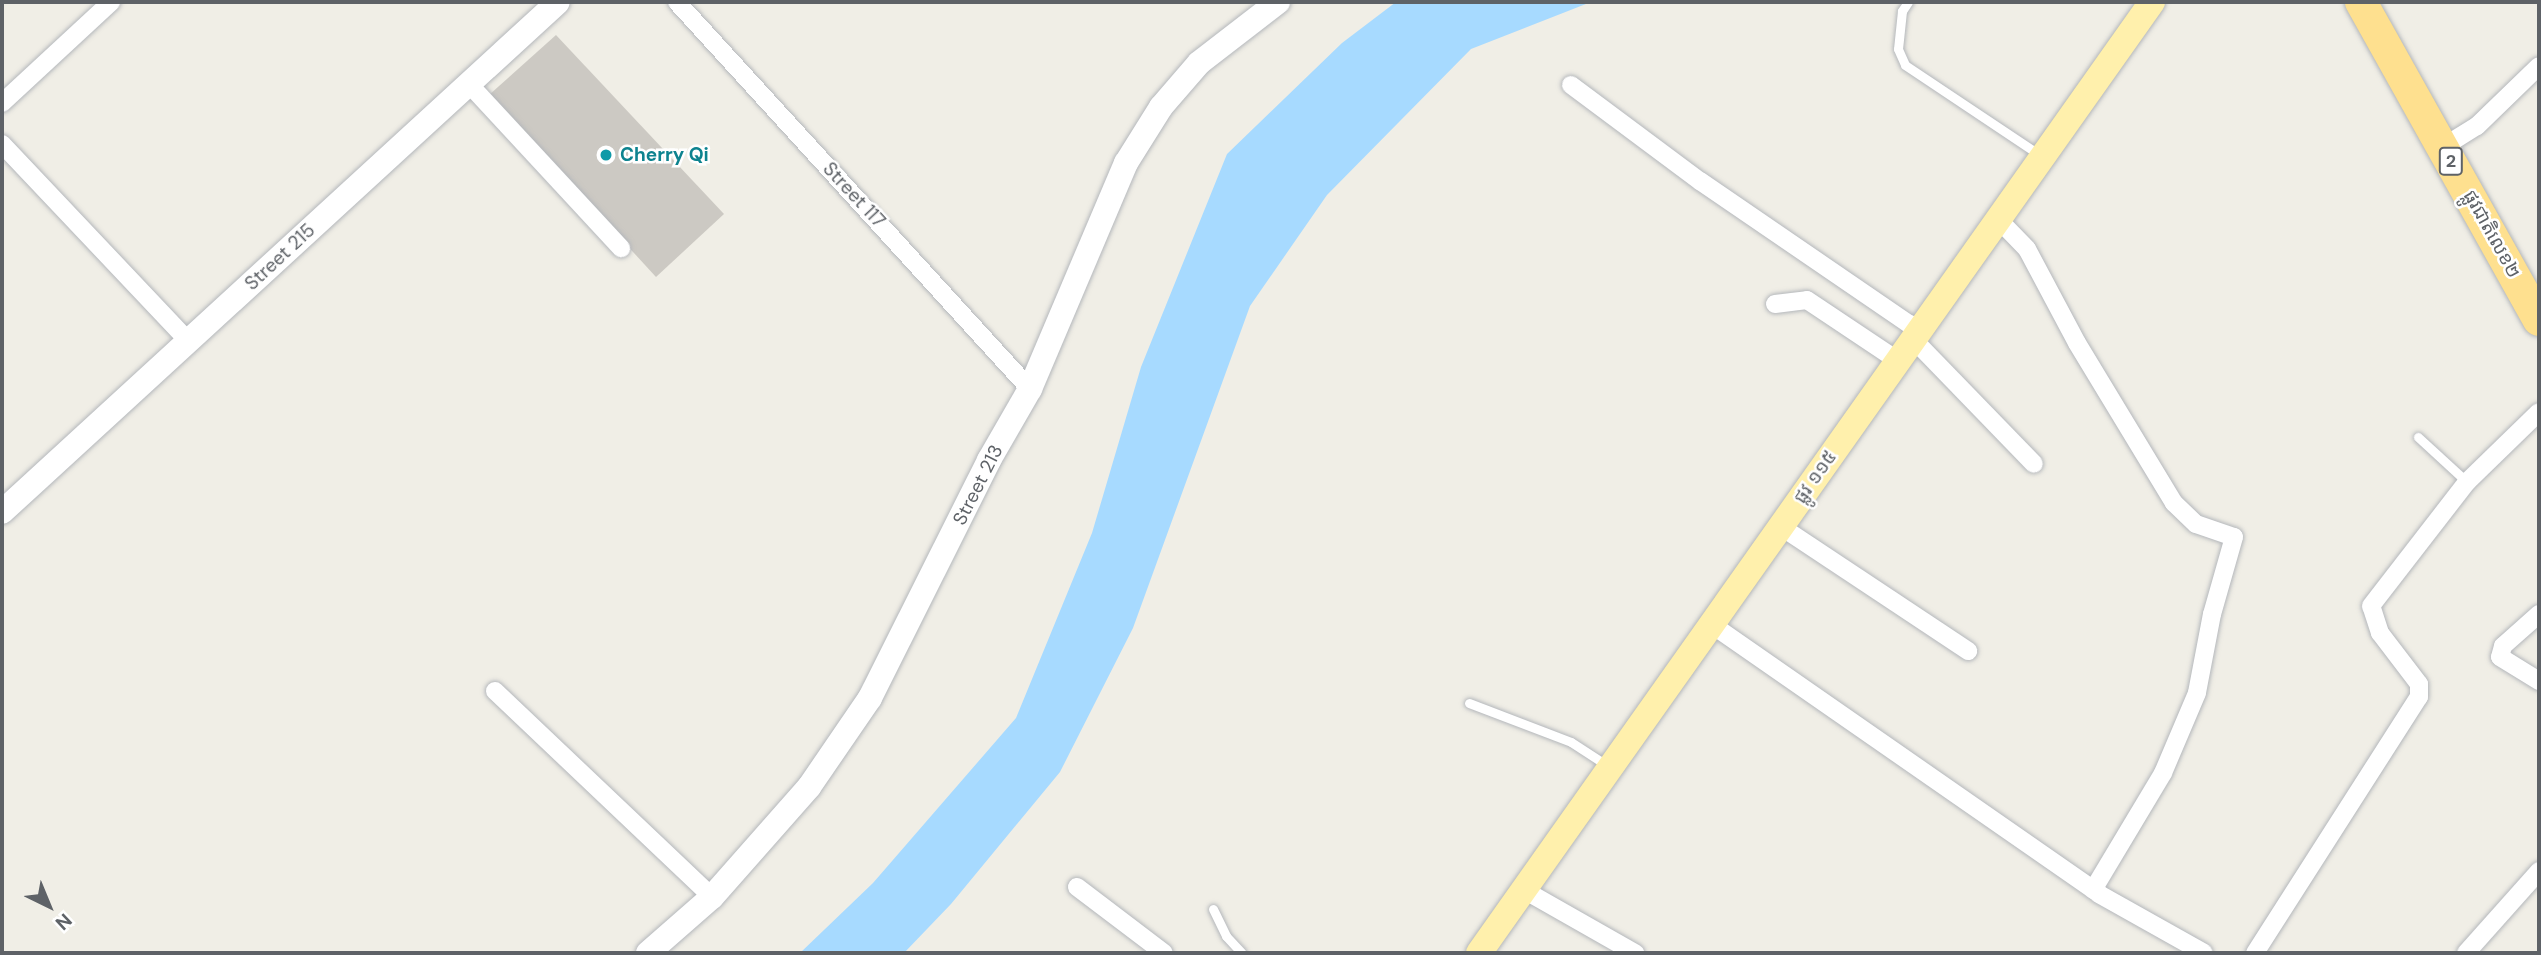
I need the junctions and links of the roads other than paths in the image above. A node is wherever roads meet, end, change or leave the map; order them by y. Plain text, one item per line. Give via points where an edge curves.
1 (111, 2) edge
2 (558, 2) edge
3 (677, 2) edge
4 (1278, 2) edge
5 (1908, 2) edge
6 (2152, 2) edge
7 (2361, 2) edge
8 (2539, 66) edge
9 (469, 83) junction
10 (1570, 85) dead end
11 (2, 103) edge
12 (2, 144) edge
13 (2443, 147) junction
14 (2041, 155) junction
15 (1997, 218) junction
16 (621, 248) dead end
17 (2532, 301) edge
18 (1775, 304) dead end
19 (188, 341) junction
20 (1910, 342) junction
21 (1030, 389) junction
22 (2539, 412) edge
23 (2418, 437) dead end
24 (2034, 464) dead end
25 (2467, 482) junction
26 (2, 512) edge
27 (1780, 526) junction
28 (2539, 614) edge
29 (1711, 624) junction
30 (1968, 651) dead end
31 (2539, 681) edge
32 (495, 691) dead end
33 (1469, 703) dead end
34 (1610, 767) junction
35 (2539, 871) edge
36 (1077, 887) dead end
37 (1524, 890) junction
38 (2093, 890) junction
39 (712, 897) junction
40 (1213, 909) dead end
41 (648, 953) edge
42 (1164, 953) edge
43 (1242, 953) edge
44 (1479, 953) edge
45 (1635, 953) edge
46 (2204, 953) edge
47 (2255, 953) edge
48 (2466, 953) edge

1 - 11 street
2 - 9 street, Street 215
3 - 21 street, Street 117
4 - 21 street, Street 213 via 1199,63 1147,129 1126,163
5 - 14 lane via 1902,11 1898,49 1905,65
6 - 14 main road, ផ្លូវ ១១៥
7 - 13 highway, ផ្លូវជាតិលេខ២ / 2
8 - 13 street via 2477,126
9 - 16 street
9 - 19 street, Street 215
10 - 20 street via 1699,181 1909,324
12 - 19 street
13 - 17 highway, ផ្លូវជាតិលេខ២ / 2
14 - 15 main road, ផ្លូវ ១១៥
15 - 20 main road, ផ្លូវ ១១៥
15 - 38 street via 2027,249 2077,344 2174,503 2196,524 2234,537 2212,614 2197,694 2163,773
18 - 20 street via 1807,300
19 - 26 street, Street 215
20 - 24 street
20 - 27 main road, ផ្លូវ ១១៥
21 - 39 street, Street 213 via 989,460 870,698 809,787
22 - 25 street
23 - 25 lane
25 - 47 street via 2371,606 2380,633 2419,684 2419,697
27 - 29 main road, ផ្លូវ ១១៥
27 - 30 street
28 - 31 street via 2503,646 2500,657
29 - 34 main road, ផ្លូវ ១១៥
29 - 38 street
32 - 39 street
33 - 34 lane via 1571,742
34 - 37 main road, ផ្លូវ ១១៥
35 - 48 street
36 - 42 street
37 - 44 main road, ផ្លូវ ១១៥
37 - 45 street
38 - 46 street
39 - 41 street, Street 213
40 - 43 lane via 1226,936

